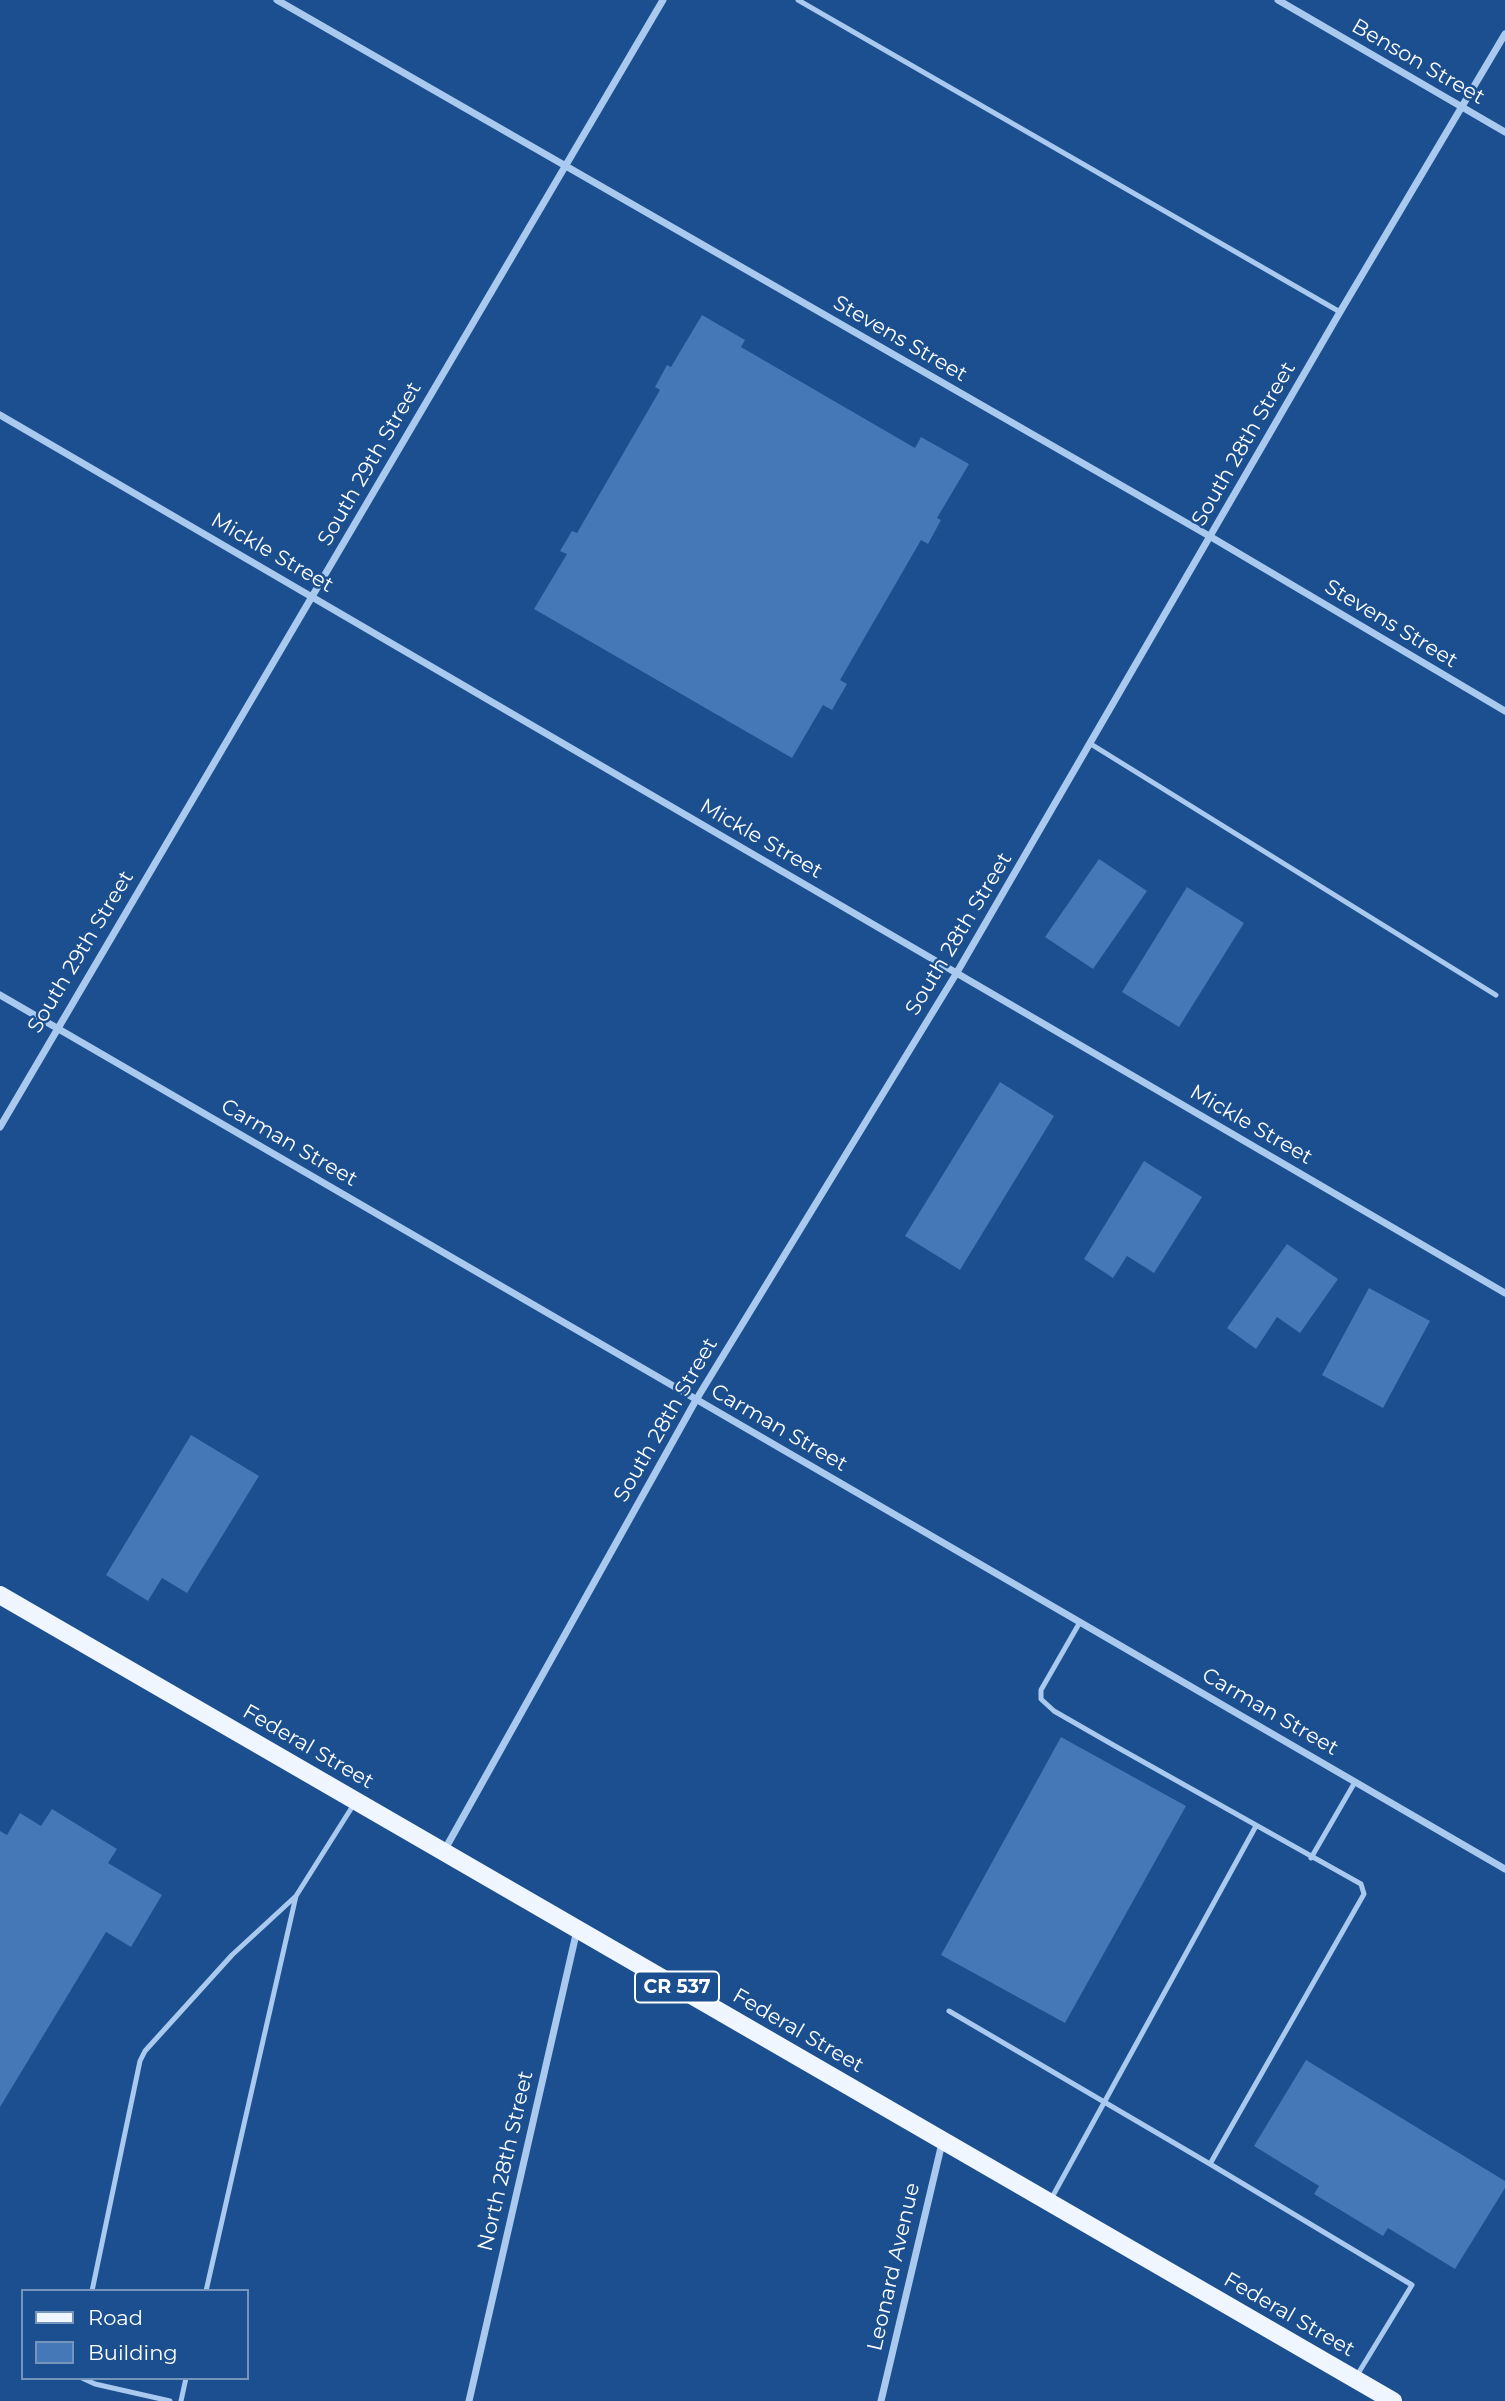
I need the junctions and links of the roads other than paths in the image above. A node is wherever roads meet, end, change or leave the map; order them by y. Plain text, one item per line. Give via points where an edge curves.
1 (277, 0) edge
2 (663, 0) edge
3 (798, 0) edge
4 (1278, 0) edge
5 (1505, 34) edge
6 (1462, 107) junction
7 (1505, 132) edge
8 (565, 166) junction
9 (1340, 312) junction
10 (0, 415) edge
11 (1210, 537) junction
12 (313, 597) junction
13 (1505, 711) edge
14 (1091, 744) junction
15 (956, 974) junction
16 (0, 995) edge
17 (1496, 995) dead end
18 (57, 1027) junction
19 (0, 1127) edge
20 (1505, 1293) edge
21 (695, 1400) junction
22 (0, 1595) edge
23 (1080, 1622) junction
24 (1355, 1782) junction
25 (356, 1801) junction
26 (1256, 1826) junction
27 (443, 1852) junction
28 (1311, 1858) junction
29 (1505, 1869) edge
30 (296, 1896) junction
31 (578, 1930) junction
32 (949, 2011) dead end
33 (1104, 2101) junction
34 (942, 2141) junction
35 (1210, 2164) junction
36 (1049, 2202) junction
37 (92, 2289) edge
38 (206, 2289) edge
39 (86, 2380) edge
40 (186, 2380) edge
41 (1355, 2380) junction
42 (170, 2401) edge
43 (181, 2401) edge
44 (469, 2401) edge
45 (881, 2401) edge
46 (1393, 2401) edge

1 - 8 street, Stevens Street
2 - 8 street, South 29th Street
3 - 9 lane
4 - 6 street, Benson Street
5 - 6 street, South 28th Street
6 - 7 street, Benson Street
6 - 9 street, South 28th Street
8 - 11 street, Stevens Street
8 - 12 street, South 29th Street
9 - 11 street, South 28th Street
10 - 12 street, Mickle Street
11 - 13 street, Stevens Street
11 - 14 street, South 28th Street
12 - 15 street, Mickle Street
12 - 18 street, South 29th Street
14 - 15 street, South 28th Street
14 - 17 lane
15 - 20 street, Mickle Street
15 - 21 street, South 28th Street
16 - 18 street, Carman Street
18 - 19 street, South 29th Street
18 - 21 street, Carman Street
21 - 23 street, Carman Street
21 - 27 street, South 28th Street
22 - 25 main road, Federal Street / CR 537
23 - 24 street, Carman Street
23 - 26 lane via 1041,1690 1041,1699 1066,1718
24 - 28 lane
24 - 29 street, Carman Street
25 - 27 main road, Federal Street / CR 537
25 - 30 lane
26 - 28 lane
26 - 33 lane
27 - 31 main road, Federal Street / CR 537
28 - 35 lane via 1361,1884 1364,1894
30 - 37 lane via 232,1955 145,2051
30 - 38 lane
31 - 34 main road, Federal Street / CR 537
31 - 44 street, North 28th Street
32 - 33 lane
33 - 35 lane
33 - 36 lane
34 - 36 main road, Federal Street / CR 537
34 - 45 street, Leonard Avenue
35 - 41 lane via 1412,2285
36 - 41 main road, Federal Street / CR 537
39 - 42 lane
40 - 43 lane
41 - 46 main road, Federal Street / CR 537

